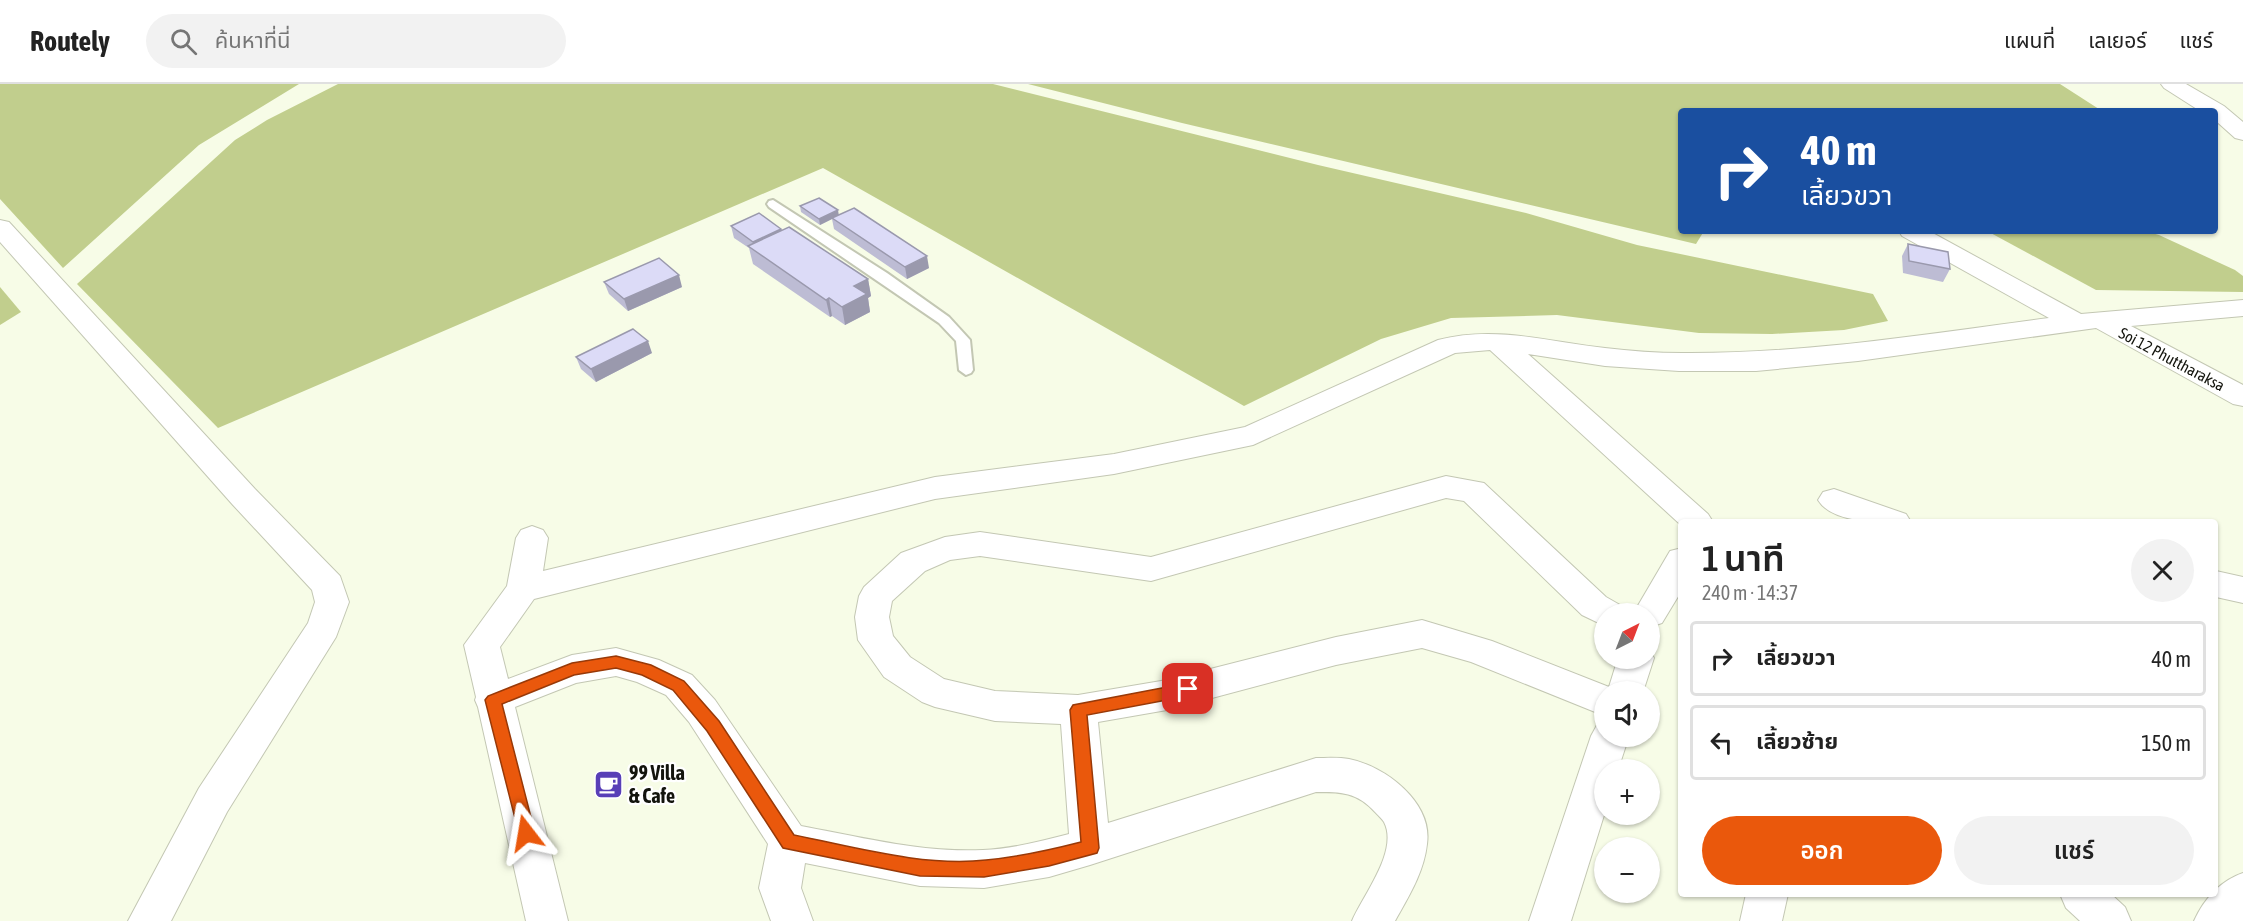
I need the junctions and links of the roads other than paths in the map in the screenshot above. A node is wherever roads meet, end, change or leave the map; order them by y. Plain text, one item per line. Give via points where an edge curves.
1 (2171, 84) edge
2 (2210, 108) edge
3 (2218, 113) edge
4 (2243, 133) edge
5 (772, 204) dead end
6 (0, 227) edge
7 (1917, 234) edge
8 (2243, 308) edge
9 (2090, 322) junction
10 (1497, 341) junction
11 (966, 370) dead end
12 (2243, 397) edge
13 (1834, 500) dead end
14 (1694, 519) edge
15 (1887, 519) edge
16 (532, 538) dead end
17 (1678, 567) edge
18 (2218, 584) edge
19 (523, 589) junction
20 (2243, 590) edge
21 (1657, 603) edge
22 (1594, 606) edge
23 (1594, 697) edge
24 (493, 700) junction
25 (1078, 710) junction
26 (1606, 747) edge
27 (789, 842) junction
28 (1090, 848) junction
29 (2243, 892) edge
30 (1766, 897) edge
31 (2084, 897) edge
32 (149, 921) edge
33 (548, 921) edge
34 (792, 921) edge
35 (1373, 921) edge
36 (1550, 921) edge
37 (1761, 921) edge
38 (2110, 921) edge
39 (2215, 921) edge

1 - 2 street
3 - 4 street
5 - 11 lane via 944,320 963,340
6 - 32 street via 328,585 333,602 324,627 213,800
7 - 9 street, Soi 12 Phuttharaksa
8 - 9 street
9 - 10 street via 1756,362 1605,357
9 - 12 street, Soi 12 Phuttharaksa
10 - 14 street
10 - 19 street via 1448,346 1253,435 1114,464 935,488
13 - 15 street
16 - 19 street
17 - 21 street
18 - 20 street
19 - 24 street via 482,645
22 - 25 street via 1473,491 1446,487 1151,568 980,544 945,549 913,562 876,596 872,616 876,640 897,667 935,692 995,706
23 - 25 street via 1480,651 1422,634 1336,651 1167,694
24 - 27 street via 572,669 616,662 679,685 702,711
24 - 33 street
25 - 28 street
26 - 36 street
27 - 28 street via 920,867 974,869
27 - 34 street via 780,888
28 - 35 street via 1316,775 1348,775 1381,791 1396,807 1403,815 1408,841 1402,868
29 - 39 street
30 - 37 street
31 - 38 street

